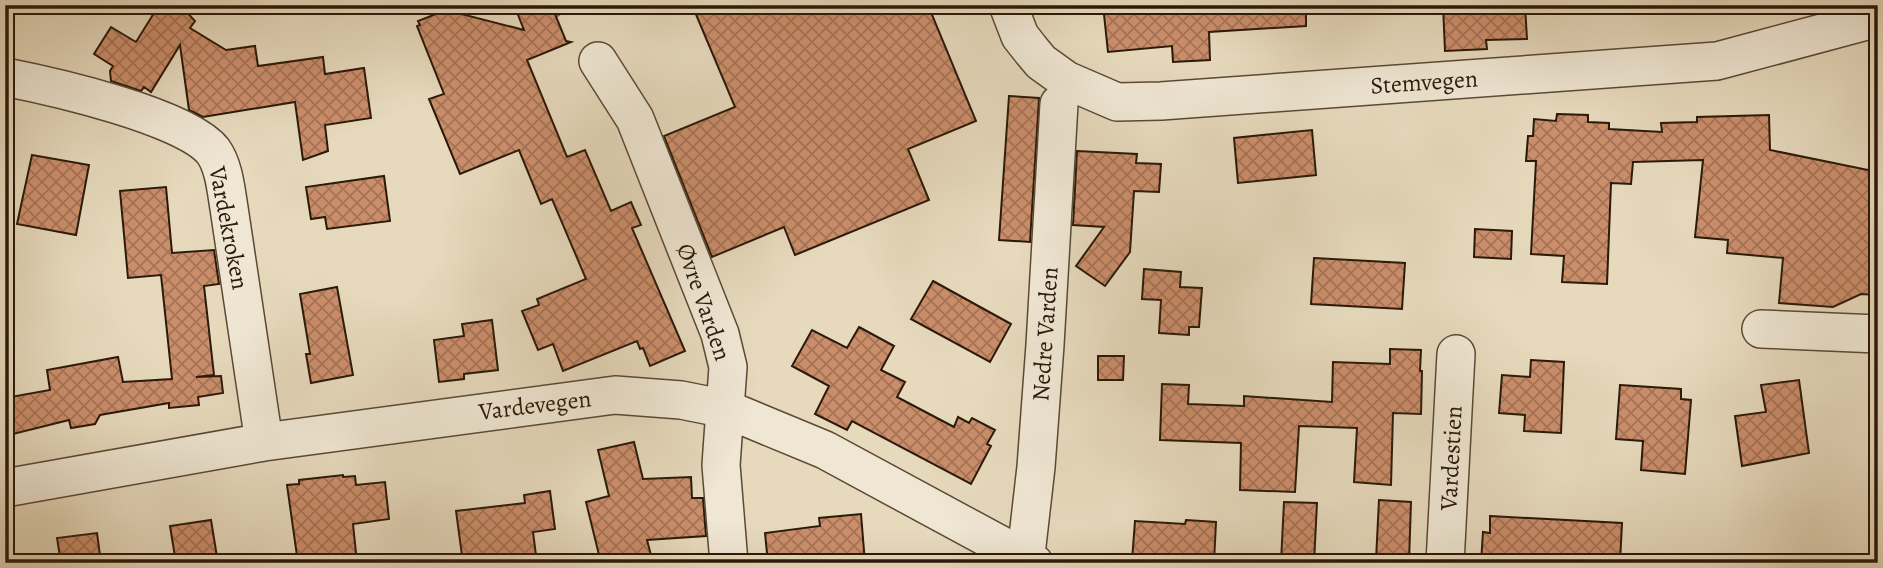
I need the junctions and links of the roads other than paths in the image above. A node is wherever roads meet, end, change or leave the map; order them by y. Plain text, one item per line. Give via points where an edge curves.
1 (1008, 5) edge
2 (1878, 18) edge
3 (598, 61) dead end
4 (5, 77) edge
5 (1059, 104) dead end
6 (1761, 329) dead end
7 (1878, 334) edge
8 (1456, 354) dead end
9 (726, 409) junction
10 (264, 442) junction
11 (5, 488) edge
12 (1028, 561) edge
13 (729, 563) edge
14 (1445, 563) edge

1 - 2 street, Stemvegen via 1020,36 1041,62 1066,80 1117,102 1717,61
3 - 9 street, Øvre Varden via 635,119 720,334 728,368
4 - 10 street, Vardekroken via 56,87 146,115 203,141 215,153 229,208
5 - 12 street, Nedre Varden
6 - 7 street
8 - 14 street, Vardestien
9 - 10 street, Vardevegen via 615,395
9 - 12 street, Vardevegen via 825,450
9 - 13 street, Øvre Varden via 721,465
10 - 11 street, Vardevegen

